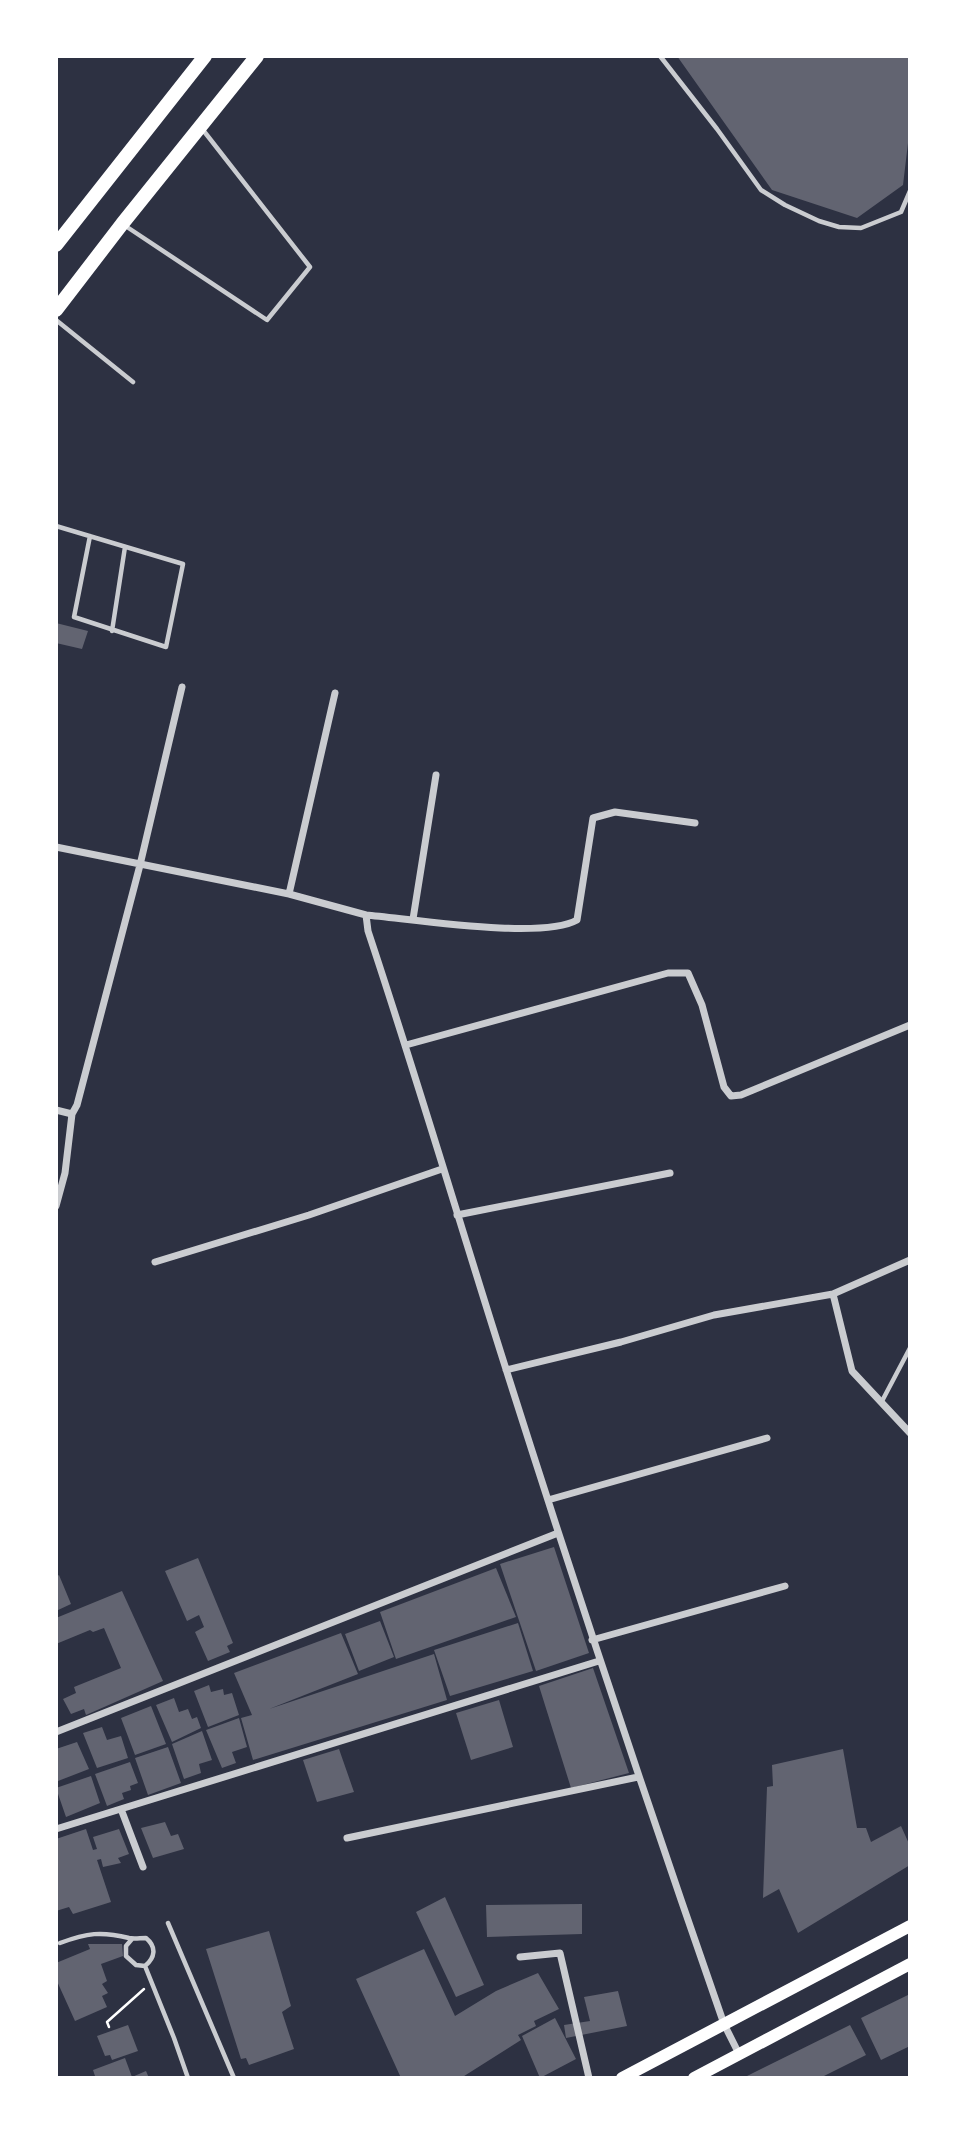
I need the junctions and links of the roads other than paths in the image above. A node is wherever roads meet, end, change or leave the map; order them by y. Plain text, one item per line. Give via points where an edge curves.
1 (205, 56) edge
2 (257, 56) edge
3 (660, 56) edge
4 (200, 127) junction
5 (910, 191) edge
6 (121, 224) junction
7 (56, 245) edge
8 (56, 310) edge
9 (56, 320) edge
10 (134, 382) dead end
11 (56, 526) edge
12 (90, 536) junction
13 (125, 547) junction
14 (113, 631) junction
15 (182, 687) dead end
16 (335, 693) dead end
17 (436, 775) dead end
18 (695, 823) dead end
19 (56, 847) edge
20 (140, 866) junction
21 (289, 894) junction
22 (366, 915) junction
23 (414, 919) junction
24 (910, 1025) edge
25 (406, 1045) junction
26 (56, 1110) edge
27 (72, 1114) junction
28 (442, 1169) junction
29 (670, 1173) dead end
30 (56, 1206) edge
31 (457, 1215) junction
32 (910, 1260) edge
33 (155, 1262) dead end
34 (833, 1294) junction
35 (910, 1348) edge
36 (506, 1370) junction
37 (881, 1404) junction
38 (910, 1433) edge
39 (767, 1438) dead end
40 (548, 1500) junction
41 (558, 1533) junction
42 (785, 1586) dead end
43 (592, 1640) junction
44 (599, 1661) junction
45 (56, 1732) edge
46 (638, 1777) junction
47 (121, 1809) junction
48 (56, 1829) edge
49 (347, 1838) dead end
50 (143, 1867) dead end
51 (168, 1923) dead end
52 (910, 1926) edge
53 (132, 1939) junction
54 (60, 1943) dead end
55 (520, 1957) dead end
56 (910, 1965) edge
57 (145, 1966) junction
58 (724, 2024) junction
59 (739, 2054) junction
60 (188, 2078) edge
61 (234, 2078) edge
62 (589, 2078) edge
63 (622, 2078) edge
64 (694, 2078) edge

1 - 7 highway
2 - 4 highway
3 - 5 lane via 761,190 785,205 819,221 861,228 901,212
4 - 6 highway
4 - 6 lane via 310,267 267,320
6 - 8 highway
9 - 10 lane
11 - 12 lane
12 - 13 lane
12 - 14 lane via 74,617
13 - 14 lane
13 - 14 lane via 183,564 166,647
15 - 20 street
16 - 21 street
17 - 23 street
18 - 23 street via 615,812 593,818 577,920 569,924 540,929
19 - 20 street
20 - 21 street
20 - 27 street
21 - 22 street
22 - 23 street
22 - 25 street
24 - 25 street via 731,1096 724,1087 702,1005 688,973 668,973
25 - 28 street
26 - 27 street
27 - 30 street
28 - 31 street
28 - 33 street
29 - 31 street
31 - 36 street
32 - 34 street
34 - 36 street via 714,1315
34 - 37 street via 852,1371
35 - 37 lane
36 - 40 street
37 - 38 street
39 - 40 street
40 - 41 street
41 - 43 street
41 - 45 street
42 - 43 street
43 - 44 street
44 - 46 street
44 - 47 street
46 - 49 street
46 - 58 street
47 - 48 street
47 - 50 street
51 - 61 lane
52 - 58 main road
53 - 54 lane via 97,1933
53 - 57 lane via 126,1956
53 - 57 lane via 146,1938 153,1947
55 - 62 street via 560,1953
56 - 59 main road
57 - 60 lane
58 - 59 street
58 - 63 main road
59 - 64 main road

